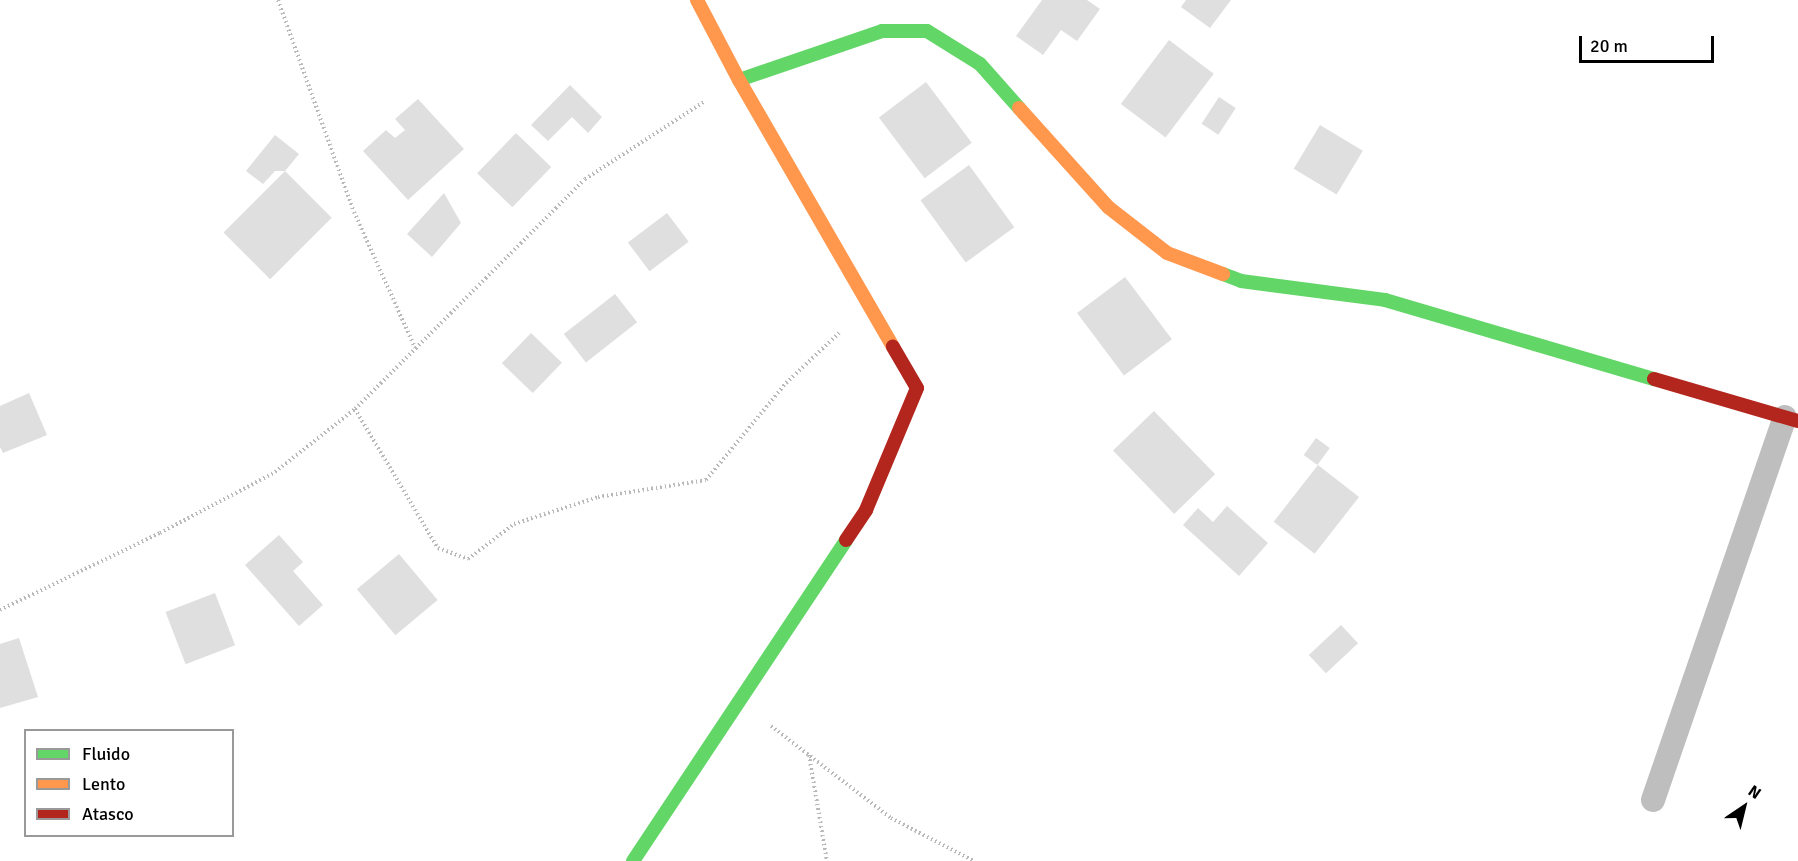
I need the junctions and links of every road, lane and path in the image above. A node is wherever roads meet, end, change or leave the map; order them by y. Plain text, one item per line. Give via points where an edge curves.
1 (278, 0) edge
2 (697, 0) edge
3 (739, 80) junction
4 (868, 306) junction
5 (415, 348) junction
6 (355, 409) junction
7 (1792, 419) edge
8 (0, 610) edge
9 (739, 702) junction
10 (809, 755) junction
11 (1653, 800) dead end
12 (633, 861) edge
13 (827, 861) edge
14 (974, 861) edge

1 - 5 path via 354,212
2 - 3 street
3 - 4 street
3 - 5 path via 585,179
3 - 7 street via 882,31 927,31 980,64 1108,207 1167,253 1241,281 1385,300
4 - 6 path via 786,383 706,480 598,497 514,524 468,559 438,548
4 - 9 street via 917,388 866,510
5 - 6 path
6 - 8 path via 275,472
7 - 11 lane
9 - 10 path
9 - 12 street
10 - 13 path
10 - 14 path via 891,818

